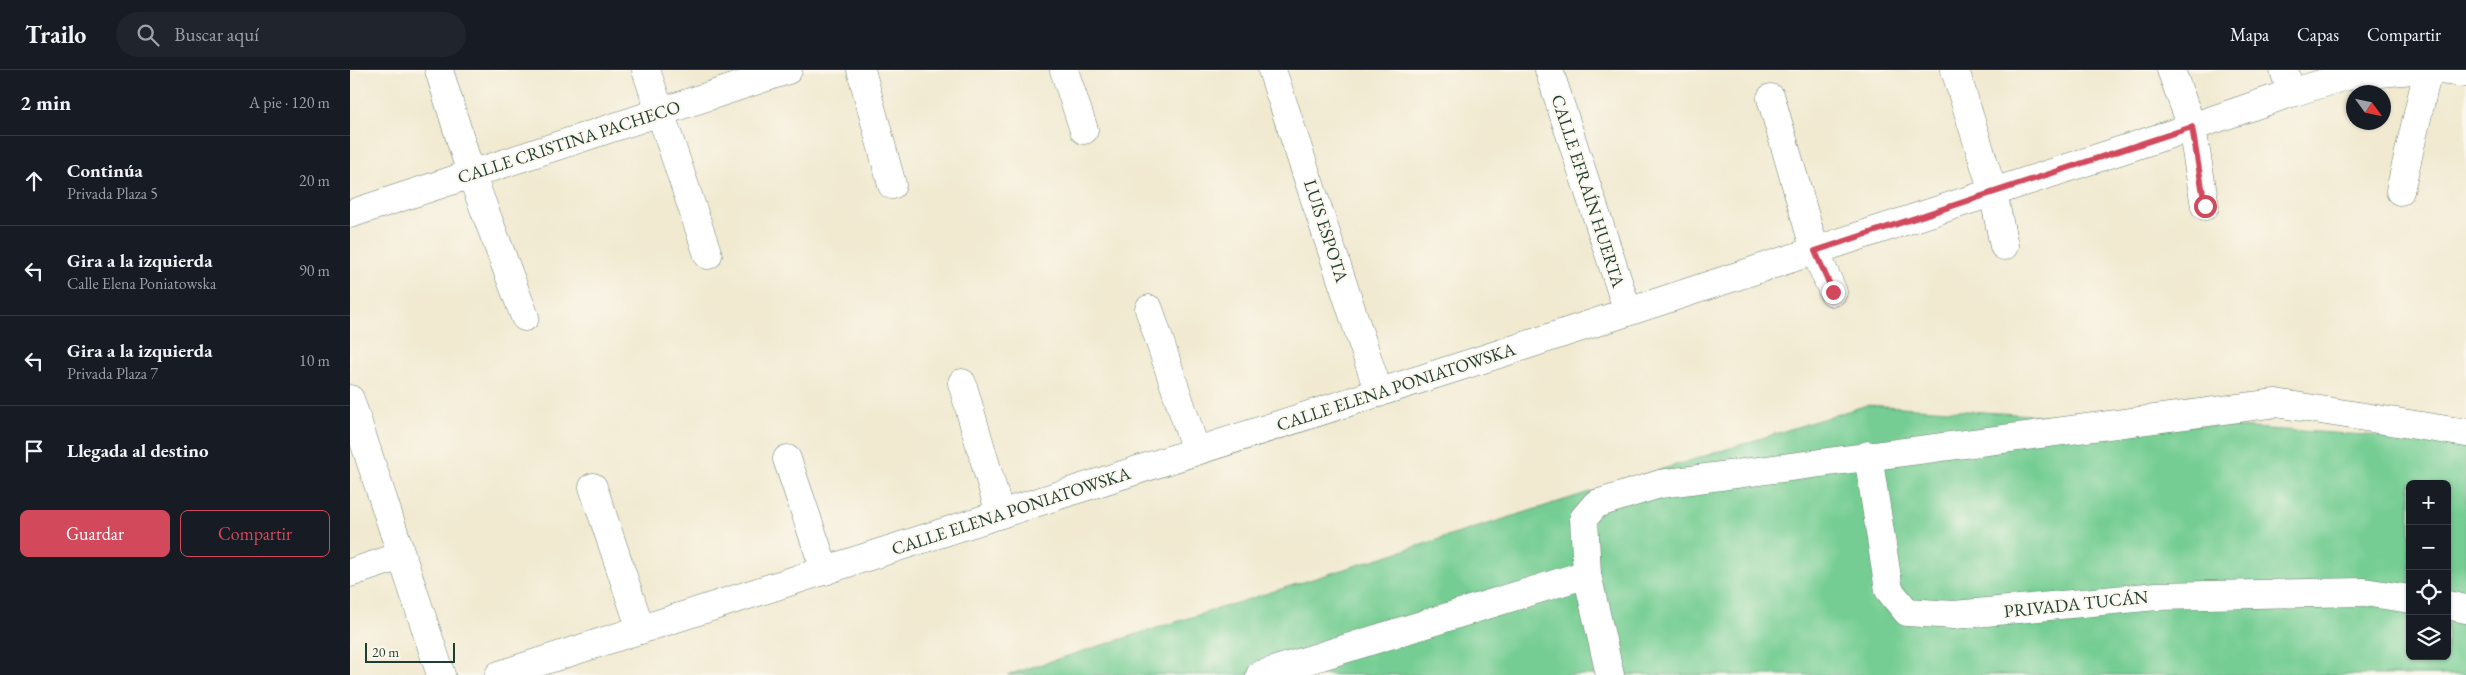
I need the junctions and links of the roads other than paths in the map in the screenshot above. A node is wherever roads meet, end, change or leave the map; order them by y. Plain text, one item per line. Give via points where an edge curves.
1 (439, 70) edge
2 (646, 70) edge
3 (788, 70) edge
4 (861, 70) edge
5 (1064, 70) edge
6 (1272, 70) edge
7 (1549, 70) edge
8 (1955, 70) edge
9 (2171, 70) edge
10 (2413, 70) edge
11 (2428, 70) edge
12 (2439, 70) edge
13 (2466, 73) edge
14 (2287, 81) edge
15 (1771, 98) dead end
16 (661, 112) junction
17 (2192, 127) junction
18 (1084, 130) dead end
19 (471, 174) junction
20 (892, 185) dead end
21 (2400, 191) dead end
22 (1992, 192) junction
23 (2205, 206) dead end
24 (350, 214) edge
25 (2004, 246) dead end
26 (1815, 251) junction
27 (708, 255) dead end
28 (1833, 292) dead end
29 (1149, 309) dead end
30 (1628, 312) junction
31 (525, 317) dead end
32 (962, 383) dead end
33 (1379, 392) junction
34 (350, 399) edge
35 (2466, 433) edge
36 (1196, 451) junction
37 (1868, 455) junction
38 (787, 459) dead end
39 (592, 486) dead end
40 (1000, 514) junction
41 (401, 556) junction
42 (825, 571) junction
43 (350, 573) edge
44 (1587, 574) junction
45 (2406, 598) edge
46 (2451, 606) edge
47 (2466, 608) edge
48 (641, 630) junction
49 (441, 675) edge
50 (499, 675) edge
51 (1260, 675) edge
52 (1610, 675) edge

1 - 19 street
2 - 16 street
3 - 16 street, CALLE CRISTINA PACHECO
4 - 20 street
5 - 18 street
6 - 33 street, LUIS ESPOTA
7 - 30 street, CALLE EFRAÍN HUERTA
8 - 22 street
9 - 17 street
10 - 14 street, CALLE ELENA PONIATOWSKA
11 - 21 street
12 - 13 street
14 - 17 street, CALLE ELENA PONIATOWSKA
15 - 26 street
16 - 19 street, CALLE CRISTINA PACHECO
16 - 27 street
17 - 22 street, CALLE ELENA PONIATOWSKA
17 - 23 street
19 - 24 street, CALLE CRISTINA PACHECO
19 - 31 street
22 - 25 street
22 - 26 street, CALLE ELENA PONIATOWSKA
26 - 28 street
26 - 30 street, CALLE ELENA PONIATOWSKA
29 - 36 street
30 - 33 street, CALLE ELENA PONIATOWSKA
32 - 40 street
33 - 36 street, CALLE ELENA PONIATOWSKA
34 - 41 street
35 - 37 street via 2276,403
36 - 40 street, CALLE ELENA PONIATOWSKA
37 - 44 street via 1660,484 1596,504 1584,518
37 - 45 street, PRIVADA TUCÁN via 1888,590 1907,612 1954,616 2157,596 2364,592
38 - 42 street
39 - 48 street
40 - 42 street, CALLE ELENA PONIATOWSKA
41 - 43 street
41 - 49 street
42 - 48 street, CALLE ELENA PONIATOWSKA
44 - 51 street
44 - 52 street
46 - 47 street
48 - 50 street, CALLE ELENA PONIATOWSKA

